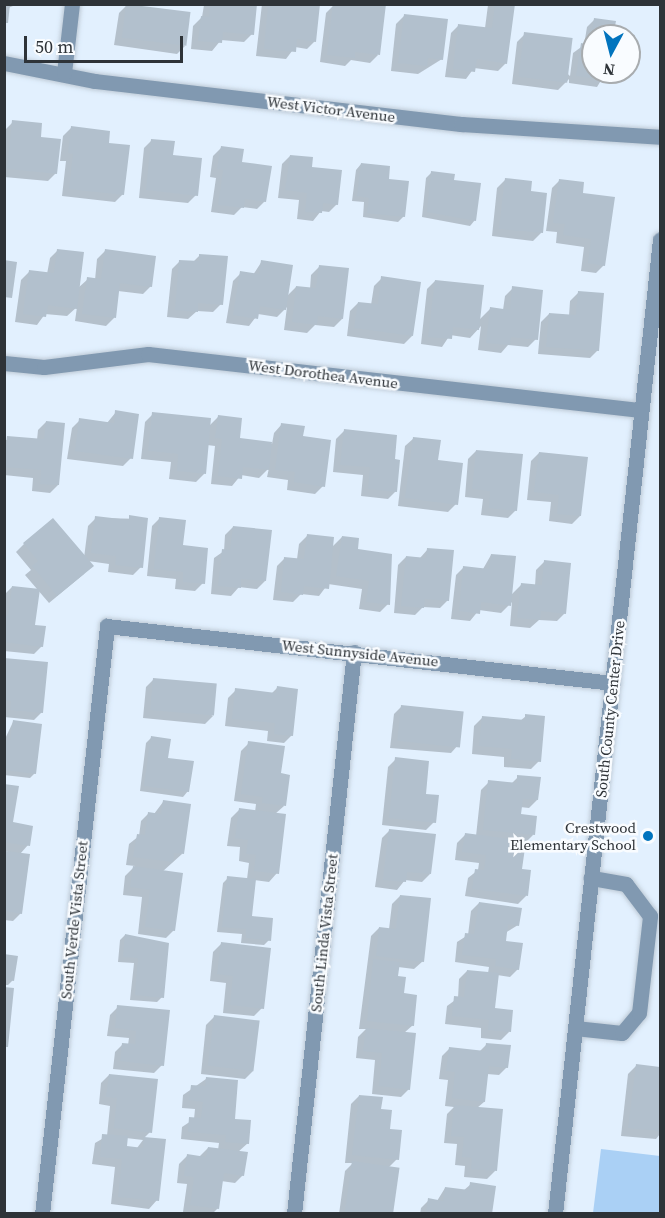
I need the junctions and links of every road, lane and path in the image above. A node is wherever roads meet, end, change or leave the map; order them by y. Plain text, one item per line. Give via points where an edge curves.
1 (72, 4) edge
2 (4, 63) edge
3 (64, 73) junction
4 (660, 137) edge
5 (660, 240) edge
6 (4, 363) edge
7 (641, 410) junction
8 (106, 626) joint
9 (354, 652) junction
10 (613, 683) junction
11 (591, 878) junction
12 (575, 1028) junction
13 (42, 1214) edge
14 (294, 1214) edge
15 (555, 1214) edge

1 - 3 street
2 - 3 street, West Victor Avenue
3 - 4 street, West Victor Avenue via 95,81 461,123
5 - 7 street, South County Center Drive
6 - 7 street, West Dorothea Avenue via 44,367 148,354
7 - 10 street, South County Center Drive
8 - 9 street, West Sunnyside Avenue
8 - 13 street, South Verde Vista Street
9 - 10 street, West Sunnyside Avenue
9 - 14 street, South Linda Vista Street
10 - 11 street, South County Center Drive
11 - 12 street, South County Center Drive
11 - 12 street via 626,884 650,916 639,1013 622,1033
12 - 15 street, South County Center Drive

